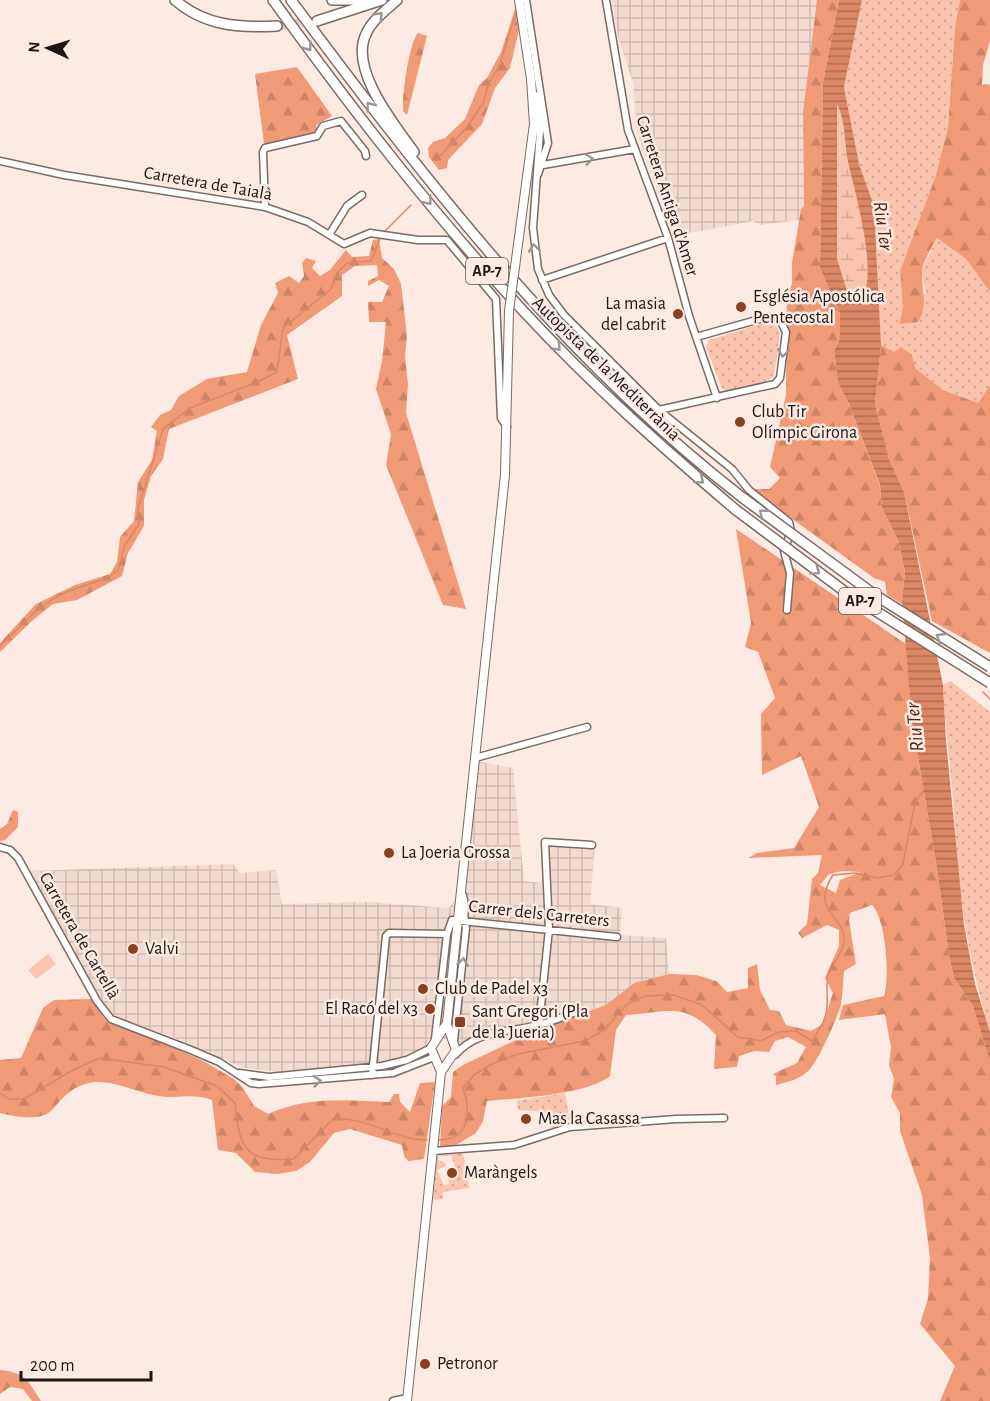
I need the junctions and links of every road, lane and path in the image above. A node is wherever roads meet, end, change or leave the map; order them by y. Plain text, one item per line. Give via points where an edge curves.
1 (175, 0) edge
2 (181, 0) edge
3 (273, 0) edge
4 (291, 0) edge
5 (332, 0) edge
6 (364, 0) edge
7 (370, 0) edge
8 (382, 0) edge
9 (397, 0) edge
10 (606, 0) edge
11 (522, 2) edge
12 (531, 80) junction
13 (635, 149) junction
14 (366, 156) dead end
15 (0, 161) edge
16 (540, 165) junction
17 (437, 189) junction
18 (362, 195) dead end
19 (265, 207) junction
20 (328, 234) junction
21 (668, 238) junction
22 (542, 279) junction
23 (696, 337) junction
24 (717, 398) junction
25 (659, 410) junction
26 (507, 427) junction
27 (787, 610) dead end
28 (990, 667) edge
29 (990, 683) edge
30 (587, 727) dead end
31 (475, 758) junction
32 (592, 845) dead end
33 (0, 847) edge
34 (461, 920) junction
35 (549, 929) junction
36 (447, 934) junction
37 (617, 937) dead end
38 (578, 1011) dead end
39 (447, 1023) junction
40 (539, 1025) junction
41 (437, 1039) junction
42 (453, 1040) junction
43 (468, 1042) junction
44 (434, 1055) junction
45 (452, 1058) junction
46 (372, 1067) junction
47 (441, 1072) junction
48 (238, 1073) junction
49 (372, 1075) junction
50 (255, 1076) junction
51 (254, 1084) junction
52 (724, 1118) dead end
53 (433, 1149) junction
54 (407, 1399) edge
55 (393, 1401) edge

1 - 2 highway via 191,13 216,23 276,23 223,19 195,10
3 -> 29 highway, Autopista de la Mediterrània / AP-7, bridge via 386,149 519,307 626,415 736,510 844,591
17 -> 4 highway, Autopista de la Mediterrània / AP-7
5 - 6 highway
7 - 8 highway via 315,18
17 -> 9 highway via 386,111 361,60 369,28
10 - 13 street, Carretera Antiga d'Amer via 624,111
11 - 12 main road
11 - 16 street via 548,143
12 - 16 street via 540,131
12 - 26 main road, bridge via 532,150 509,311
16 -> 13 street
13 - 21 street, Carretera Antiga d'Amer
14 - 19 street via 339,121 323,126 317,136 265,148
15 - 19 street, Carretera de Taialà
22 -> 16 street via 533,243
28 -> 17 highway, Autopista de la Mediterrània / AP-7, bridge via 875,595 743,498 677,442 583,354 504,270
18 - 20 street via 347,206
19 - 20 street, Carretera de Taialà via 308,222
20 - 26 street, Carretera de Taialà via 345,244 370,232 441,239 454,246 496,299 501,418
21 - 22 street
21 - 23 street, Carretera Antiga d'Amer
22 - 25 street via 564,315
23 - 24 street, Carretera Antiga d'Amer
23 -> 24 street via 767,317 778,318 786,332 777,382
24 - 25 street
25 - 27 street via 789,522 784,550 790,573
26 - 31 main road
30 - 31 street
31 - 34 main road
32 - 35 street via 545,842
33 - 48 street, Carretera de Cartellà via 18,858 97,1001 111,1019 160,1036
34 - 35 street, Carrer dels Carreters
34 - 36 street via 452,920
34 - 39 main road
42 -> 34 street via 466,928
35 - 37 street, Carrer dels Carreters
35 - 40 street
36 - 41 street
36 - 46 street via 386,936
38 - 40 street
39 - 41 main road
39 - 42 main road
40 - 43 street via 490,1033
41 - 42 main road
41 - 44 main road
42 - 43 street
42 - 45 main road
43 - 45 street
44 - 45 main road
44 - 46 street, Carretera de Cartellà
44 - 47 main road
44 - 49 street via 405,1070
45 - 47 main road
46 - 49 street
46 - 50 street, Carretera de Cartellà
47 - 53 main road
48 - 50 street, Carretera de Cartellà
48 - 51 street, Carretera de Cartellà
51 -> 49 street
50 - 51 street
52 - 53 street via 570,1127 514,1145
53 - 54 main road
54 - 55 street

